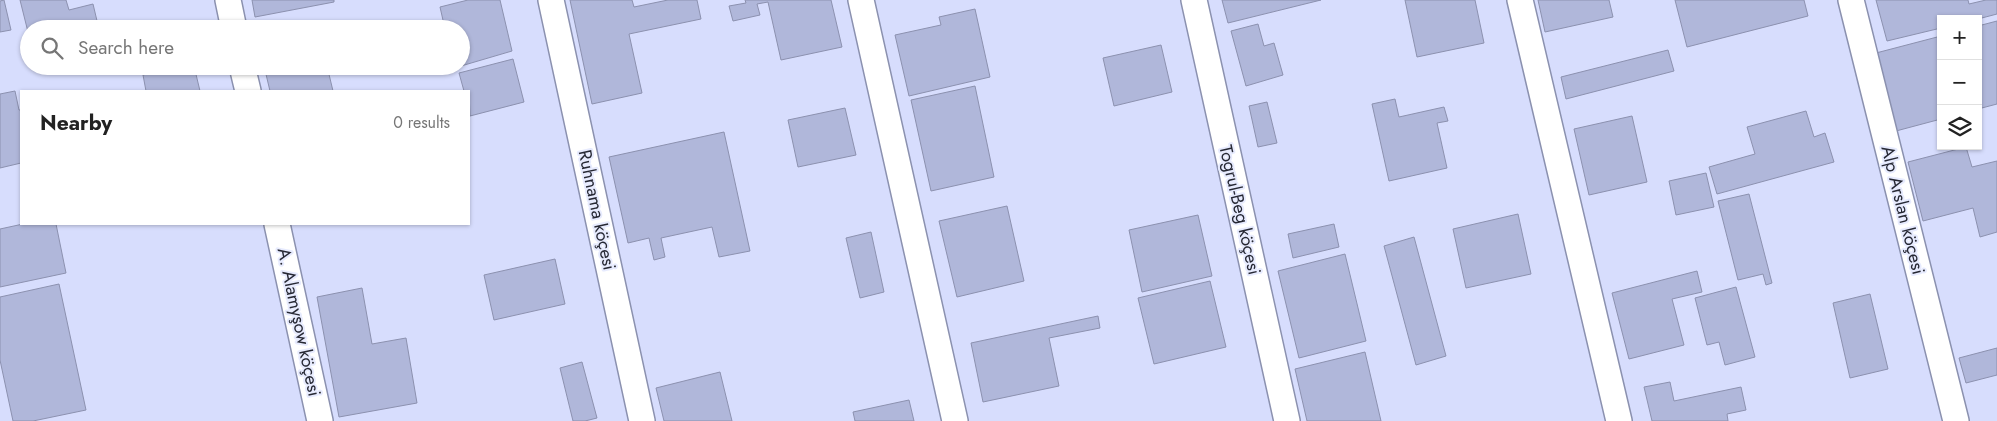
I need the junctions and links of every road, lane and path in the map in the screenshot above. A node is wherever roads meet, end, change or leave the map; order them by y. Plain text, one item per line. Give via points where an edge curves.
1 (228, 0) edge
2 (551, 0) edge
3 (861, 0) edge
4 (1194, 0) edge
5 (1520, 0) edge
6 (1851, 0) edge
7 (232, 20) edge
8 (244, 75) edge
9 (248, 90) edge
10 (277, 225) edge
11 (320, 421) edge
12 (642, 421) edge
13 (955, 421) edge
14 (1287, 421) edge
15 (1619, 421) edge
16 (1956, 421) edge

1 - 7 street
2 - 12 street, Ruhnama köçesi
3 - 13 street
4 - 14 street, Togrul-Beg köçesi
5 - 15 street
6 - 16 street, Alp Arslan köçesi
8 - 9 street
10 - 11 street, A. Alamyşow köçesi

